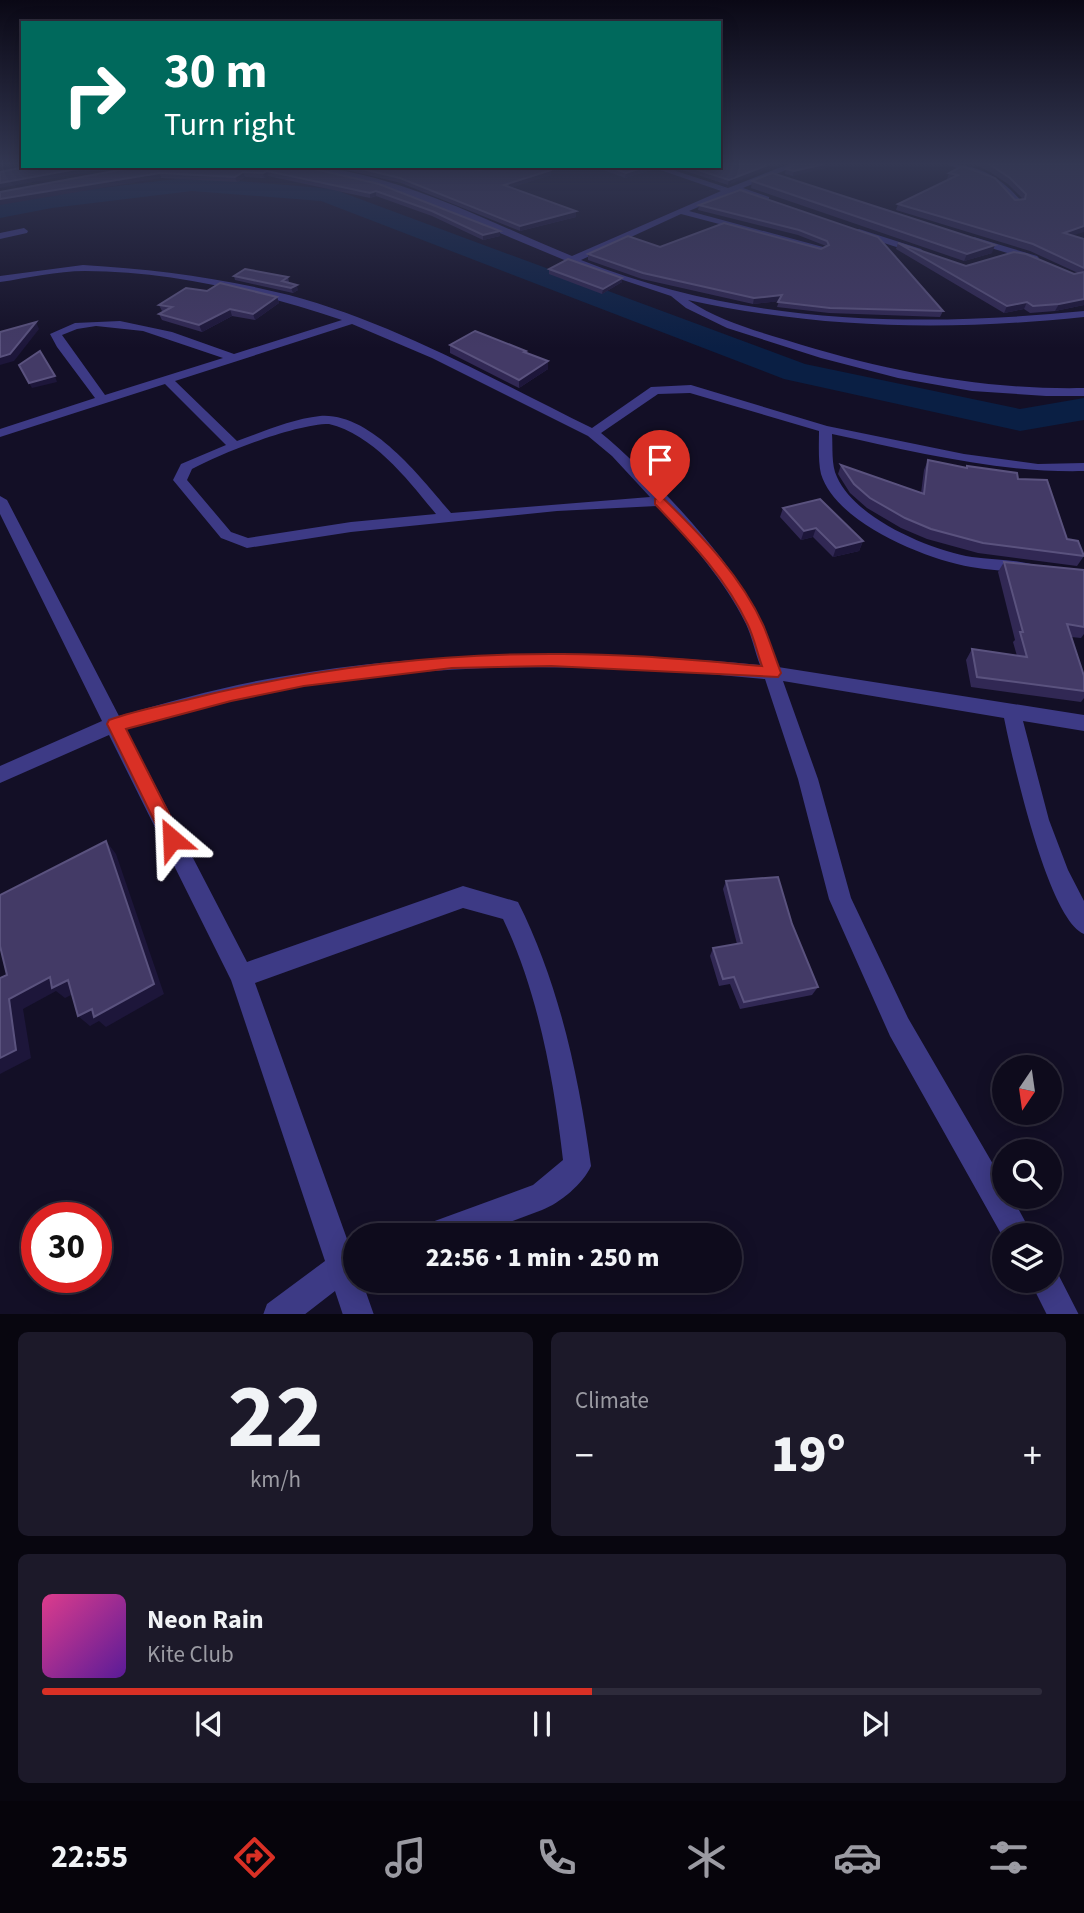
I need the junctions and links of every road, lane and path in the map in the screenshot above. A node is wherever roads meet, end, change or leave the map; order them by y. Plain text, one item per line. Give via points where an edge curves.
1 (492, 225) edge
2 (648, 225) edge
3 (736, 225) edge
4 (849, 229) edge
5 (24, 231) dead end
6 (0, 236) edge
7 (961, 236) edge
8 (820, 249) edge
9 (1011, 253) junction
10 (932, 255) edge
11 (996, 256) edge
12 (572, 260) junction
13 (1051, 265) edge
14 (0, 279) edge
15 (671, 292) junction
16 (1084, 314) edge
17 (353, 320) junction
18 (231, 357) junction
19 (166, 379) junction
20 (1084, 392) edge
21 (102, 399) junction
22 (825, 429) junction
23 (0, 433) edge
24 (593, 433) junction
25 (234, 446) junction
26 (1084, 467) edge
27 (0, 500) edge
28 (660, 502) junction
29 (447, 518) junction
30 (1046, 570) edge
31 (772, 673) junction
32 (1012, 711) junction
33 (1084, 723) edge
34 (115, 724) junction
35 (0, 775) edge
36 (1084, 923) edge
37 (241, 976) junction
38 (467, 1223) edge
39 (1012, 1223) edge
40 (343, 1251) edge
41 (343, 1268) edge
42 (354, 1293) edge
43 (1052, 1293) edge
44 (278, 1314) edge
45 (359, 1314) edge
46 (1064, 1314) edge

1 - 12 street
2 - 12 street
3 - 8 street
4 - 10 street
5 - 6 street
7 - 9 street
9 - 11 street
9 - 13 street
12 - 15 street
14 - 17 street via 83,268 184,277 287,298
15 - 16 street via 793,316 888,324 933,326
15 - 20 street via 713,319 848,363 984,389
17 - 18 street
17 - 24 street
18 - 19 street
18 - 21 street via 184,338 121,325 93,324 56,334
19 - 21 street
19 - 25 street
21 - 23 street
22 - 24 street via 726,398 671,388 655,390
22 - 26 street via 1005,465
22 - 30 street via 828,474 842,500 875,524 903,541 939,554
24 - 28 street
25 - 29 street via 306,422 346,424 392,456
25 - 29 street via 186,467 180,480 226,535 247,543
27 - 34 street
28 - 29 street
28 - 31 street via 731,584 755,625
31 - 32 street
31 - 34 street via 565,660 452,662 304,680
31 - 39 street via 808,779 840,898 899,1027
32 - 33 street
32 - 36 street via 1046,844
34 - 35 street
34 - 37 street
37 - 38 street via 463,897 510,910 526,939 544,998 578,1166 542,1196
37 - 40 street
41 - 44 street
42 - 45 street
43 - 46 street

